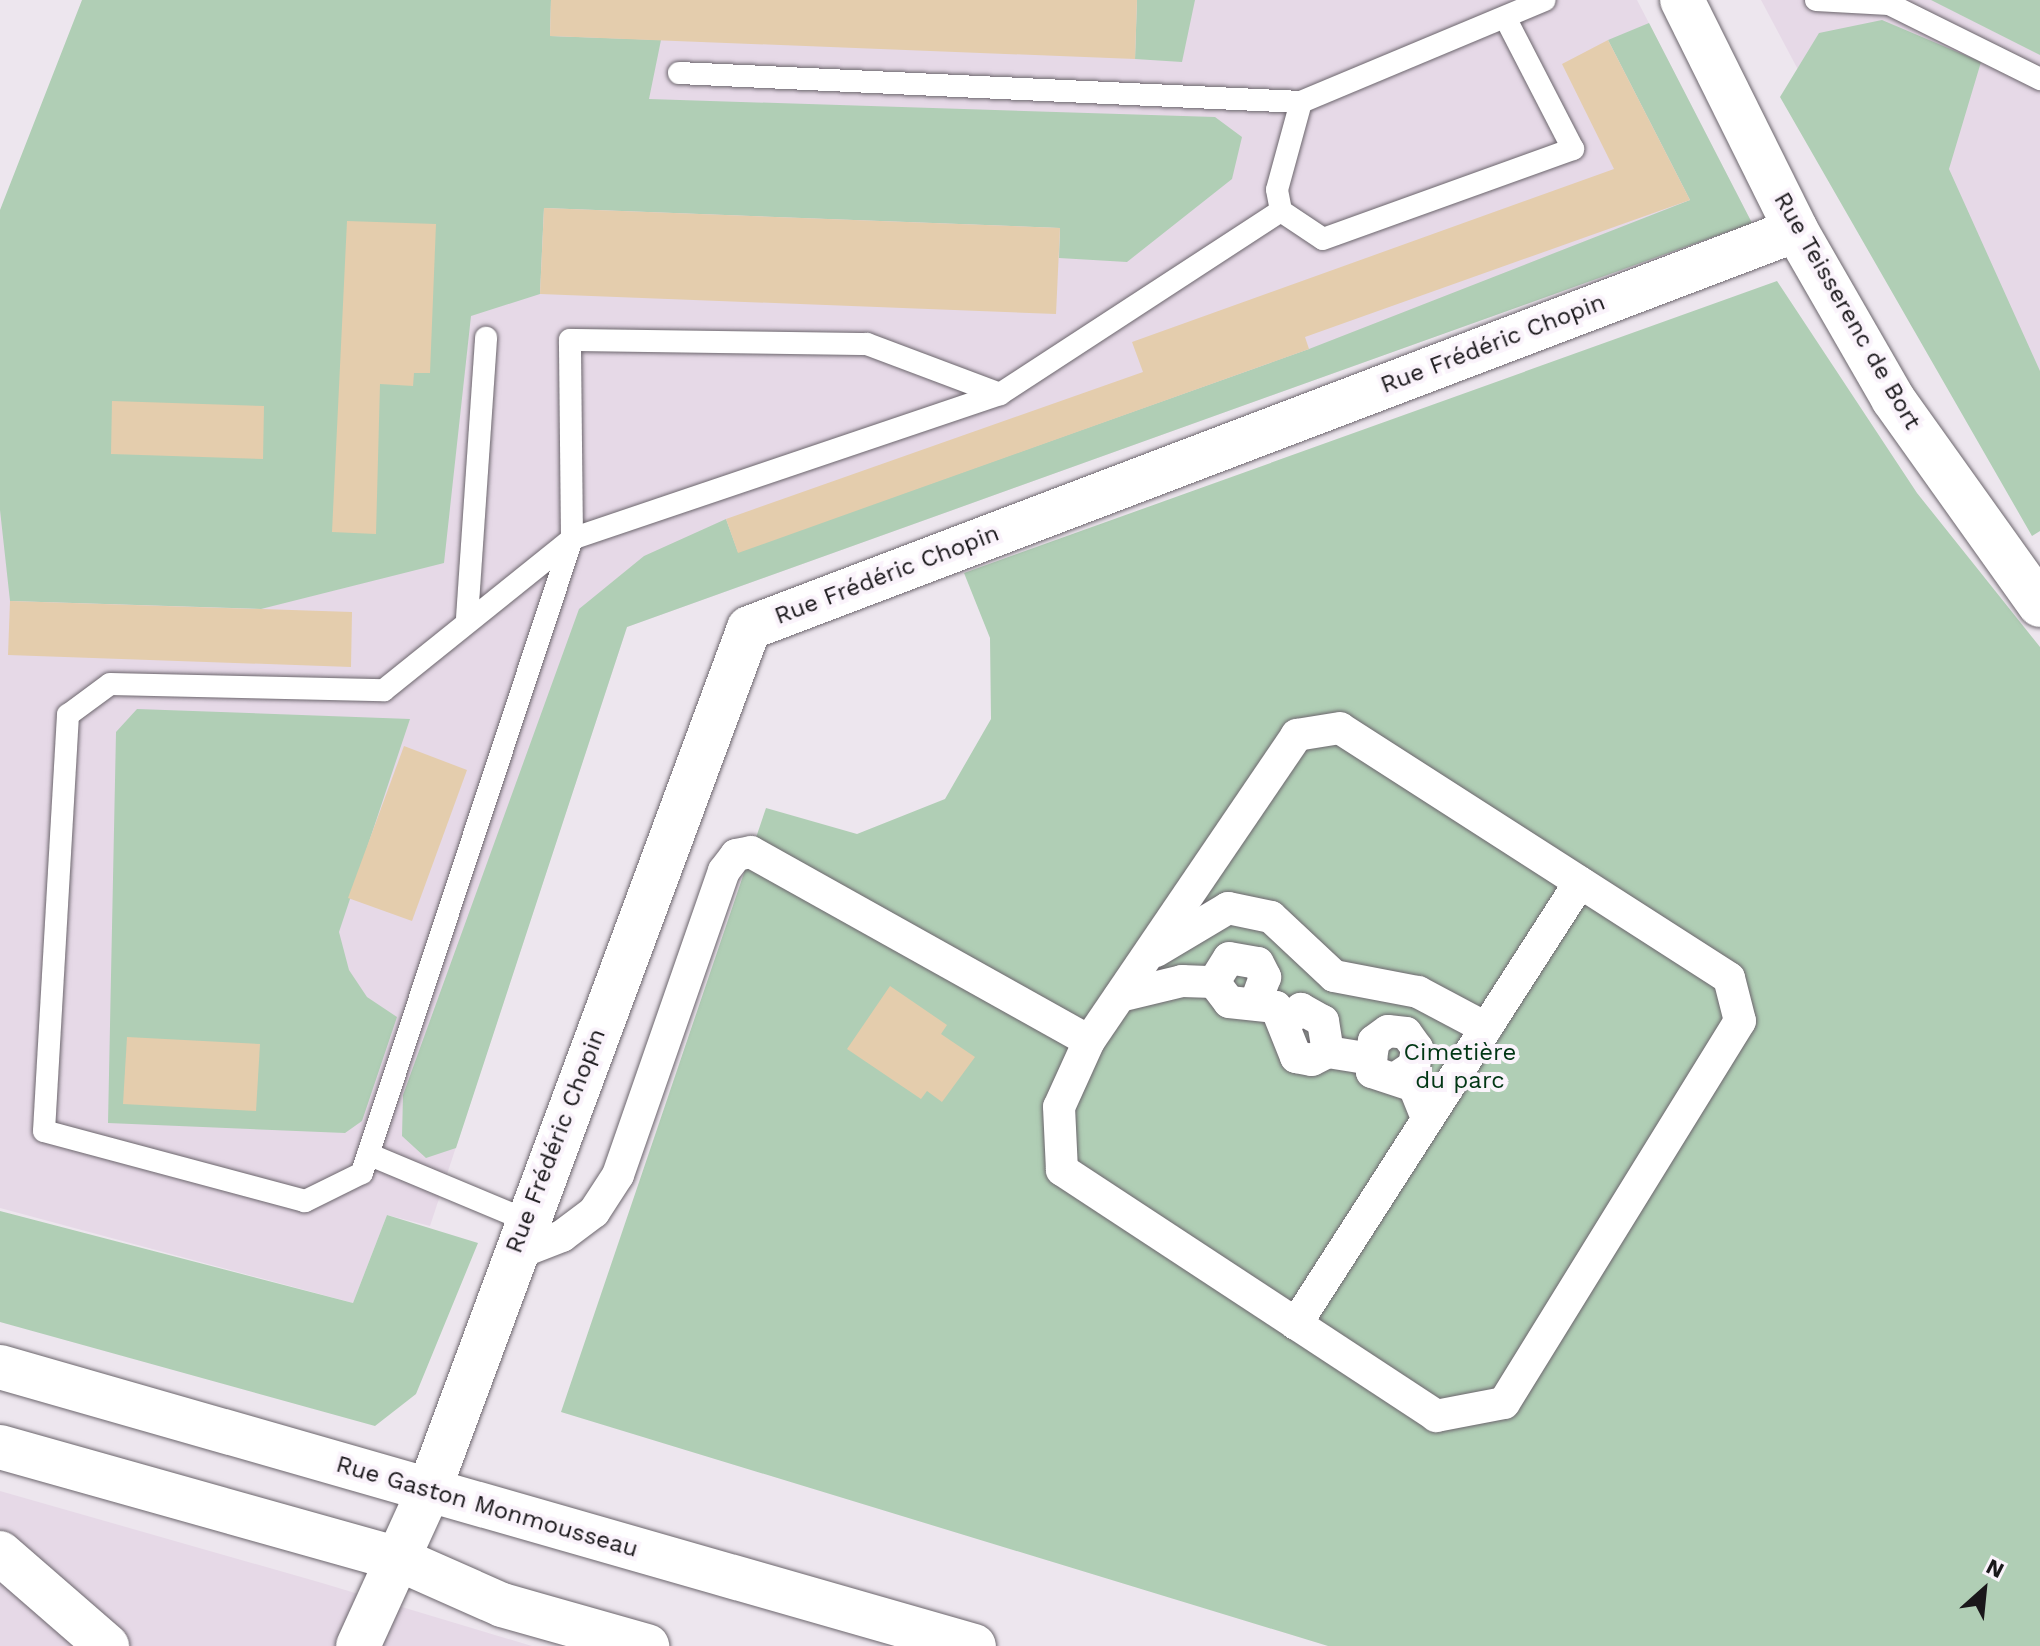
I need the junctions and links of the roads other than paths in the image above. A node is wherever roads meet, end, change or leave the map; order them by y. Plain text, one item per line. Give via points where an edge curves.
1 (1545, 0) edge
2 (1682, 0) edge
3 (1816, 0) edge
4 (1505, 17) junction
5 (679, 73) dead end
6 (2040, 79) edge
7 (1301, 102) junction
8 (1281, 211) junction
9 (1796, 230) junction
10 (486, 338) dead end
11 (1000, 394) junction
12 (572, 539) junction
13 (2031, 580) edge
14 (467, 618) junction
15 (1580, 882) junction
16 (1146, 957) junction
17 (1120, 996) junction
18 (1486, 1028) junction
19 (1089, 1041) junction
20 (1371, 1059) junction
21 (1399, 1076) junction
22 (1427, 1119) junction
23 (368, 1154) junction
24 (519, 1237) junction
25 (1296, 1324) junction
26 (0, 1367) edge
27 (0, 1447) edge
28 (429, 1490) junction
29 (0, 1553) edge
30 (396, 1558) junction
31 (107, 1646) edge
32 (358, 1646) edge
33 (647, 1646) edge
34 (974, 1646) edge

1 - 4 lane
2 - 9 street, Rue Teisserenc de Bort
3 - 6 lane via 1889,4
4 - 7 lane
4 - 8 lane via 1573,149 1323,239
5 - 7 lane
7 - 8 lane via 1277,190
8 - 11 lane
9 - 13 street, Rue Teisserenc de Bort via 1893,399
9 - 24 street, Rue Frédéric Chopin via 749,628
10 - 14 lane
11 - 12 lane
11 - 12 lane via 867,344 570,340
12 - 14 lane
12 - 23 lane
14 - 23 lane via 384,690 110,684 68,715 44,1131 305,1201 362,1173
15 - 16 street via 1340,728 1297,735
15 - 18 street
15 - 25 street via 1729,978 1740,1021 1504,1403 1436,1416
16 - 17 street
16 - 18 street via 1228,908 1271,917 1334,976 1418,992
17 - 19 street
17 - 20 street via 1182,981 1214,982 1229,958 1258,963 1265,977 1255,1004 1276,1007 1286,1022 1301,1009 1323,1021 1328,1052
18 - 22 street
19 - 24 street via 751,852 736,855 724,871 618,1175 594,1212 562,1236
19 - 25 street via 1059,1107 1062,1170
20 - 21 street via 1372,1072
20 - 21 street via 1374,1041 1388,1031 1406,1033 1417,1048 1414,1066
21 - 22 street via 1414,1086
22 - 25 street
23 - 24 lane
24 - 28 street, Rue Frédéric Chopin
26 - 28 street, Rue Gaston Monmousseau
27 - 30 street
28 - 30 street, Rue Frédéric Chopin
28 - 34 street, Rue Gaston Monmousseau
29 - 31 street
30 - 32 street, Rue Frédéric Chopin
30 - 33 street via 502,1605

